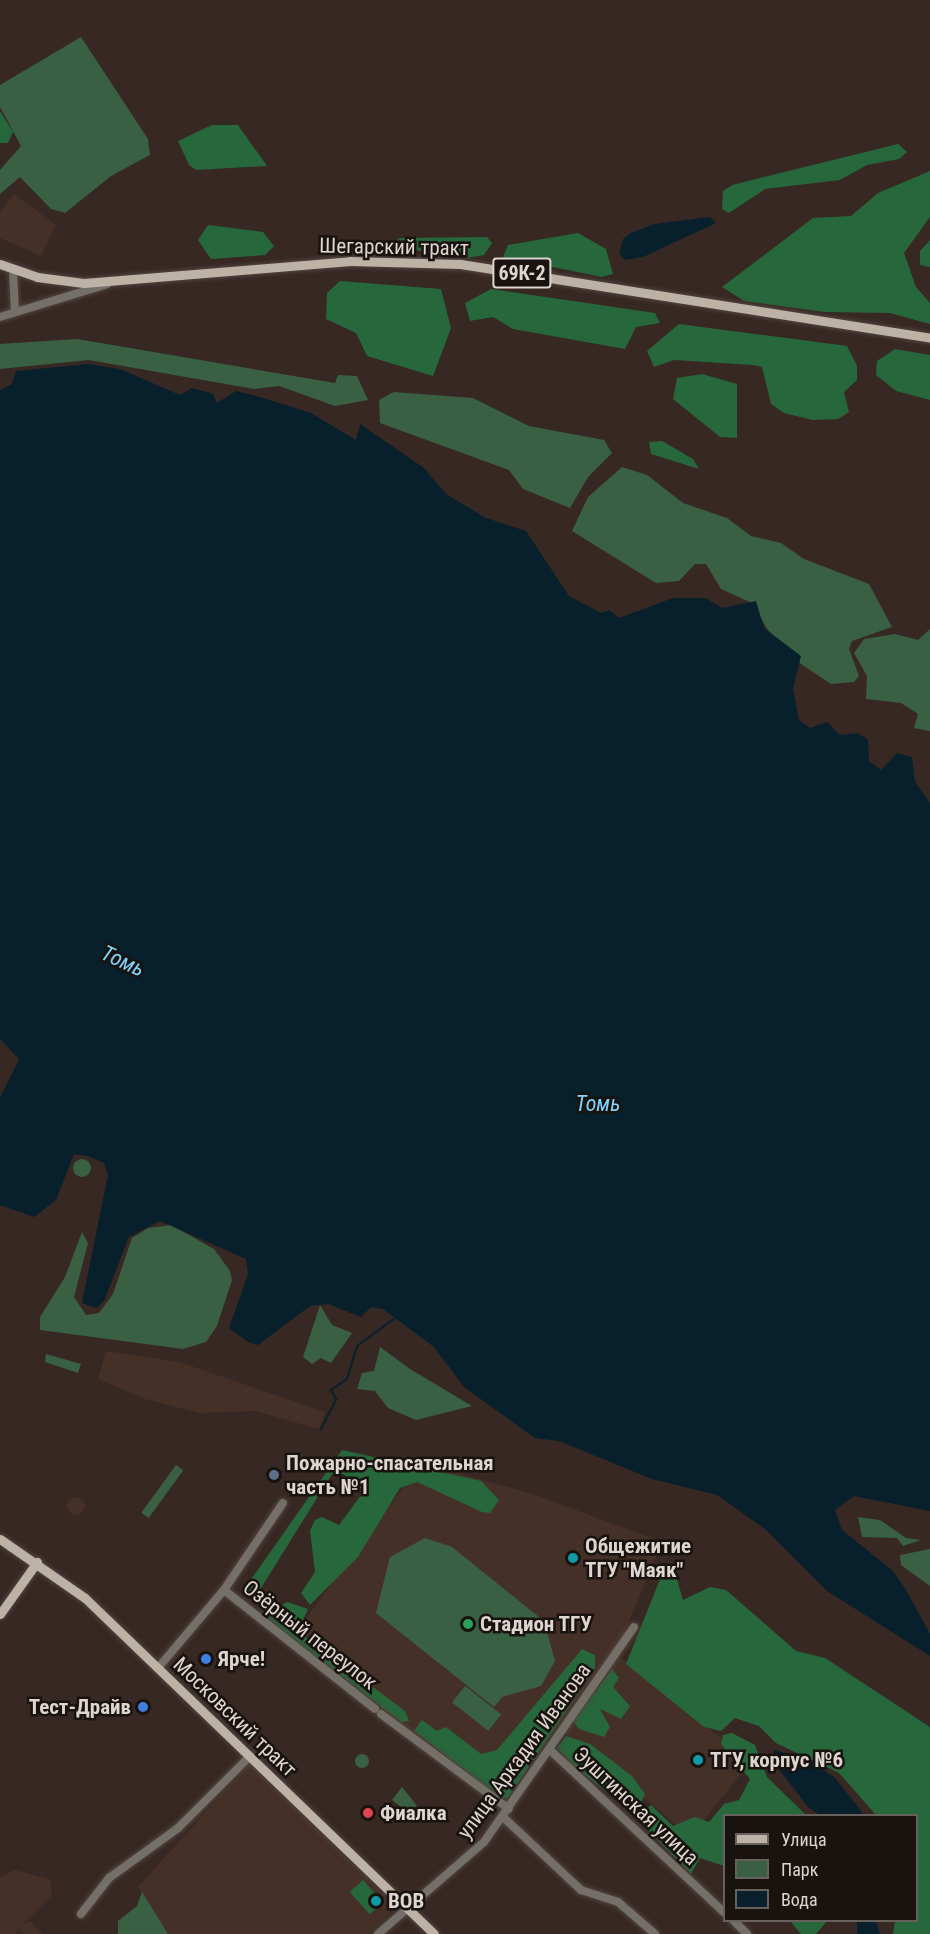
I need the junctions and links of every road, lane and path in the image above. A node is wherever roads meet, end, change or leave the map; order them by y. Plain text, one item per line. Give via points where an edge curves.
1 (0, 264) edge
2 (13, 270) junction
3 (111, 283) junction
4 (15, 312) junction
5 (0, 317) edge
6 (930, 338) edge
7 (283, 1503) dead end
8 (0, 1539) edge
9 (37, 1562) junction
10 (224, 1590) junction
11 (0, 1614) edge
12 (634, 1627) dead end
13 (158, 1668) junction
14 (550, 1750) junction
15 (250, 1756) junction
16 (506, 1813) junction
17 (410, 1910) junction
18 (723, 1911) edge
19 (81, 1914) dead end
20 (735, 1922) edge
21 (378, 1934) edge
22 (434, 1934) edge
23 (655, 1934) edge
24 (747, 1934) edge

1 - 2 main road, Шегарский тракт / 69К-2
2 - 3 main road, Шегарский тракт / 69К-2 via 63,282
2 - 4 street
3 - 4 street
3 - 6 main road, Шегарский тракт / 69К-2 via 350,261 460,264
4 - 5 street
7 - 10 street
8 - 9 main road, Московский тракт
9 - 11 main road
9 - 13 main road, Московский тракт via 77,1591
10 - 13 street
10 - 16 street, Озёрный переулок
12 - 14 street, улица Аркадия Иванова
13 - 15 main road, Московский тракт
14 - 16 street, улица Аркадия Иванова
14 - 18 street, Эуштинская улица
15 - 17 main road, Московский тракт
15 - 19 street via 178,1828 109,1878
16 - 17 street, улица Аркадия Иванова
16 - 23 street, Озёрный переулок via 581,1890 618,1902
17 - 21 street, улица Аркадия Иванова
17 - 22 main road, Московский тракт
20 - 24 street

